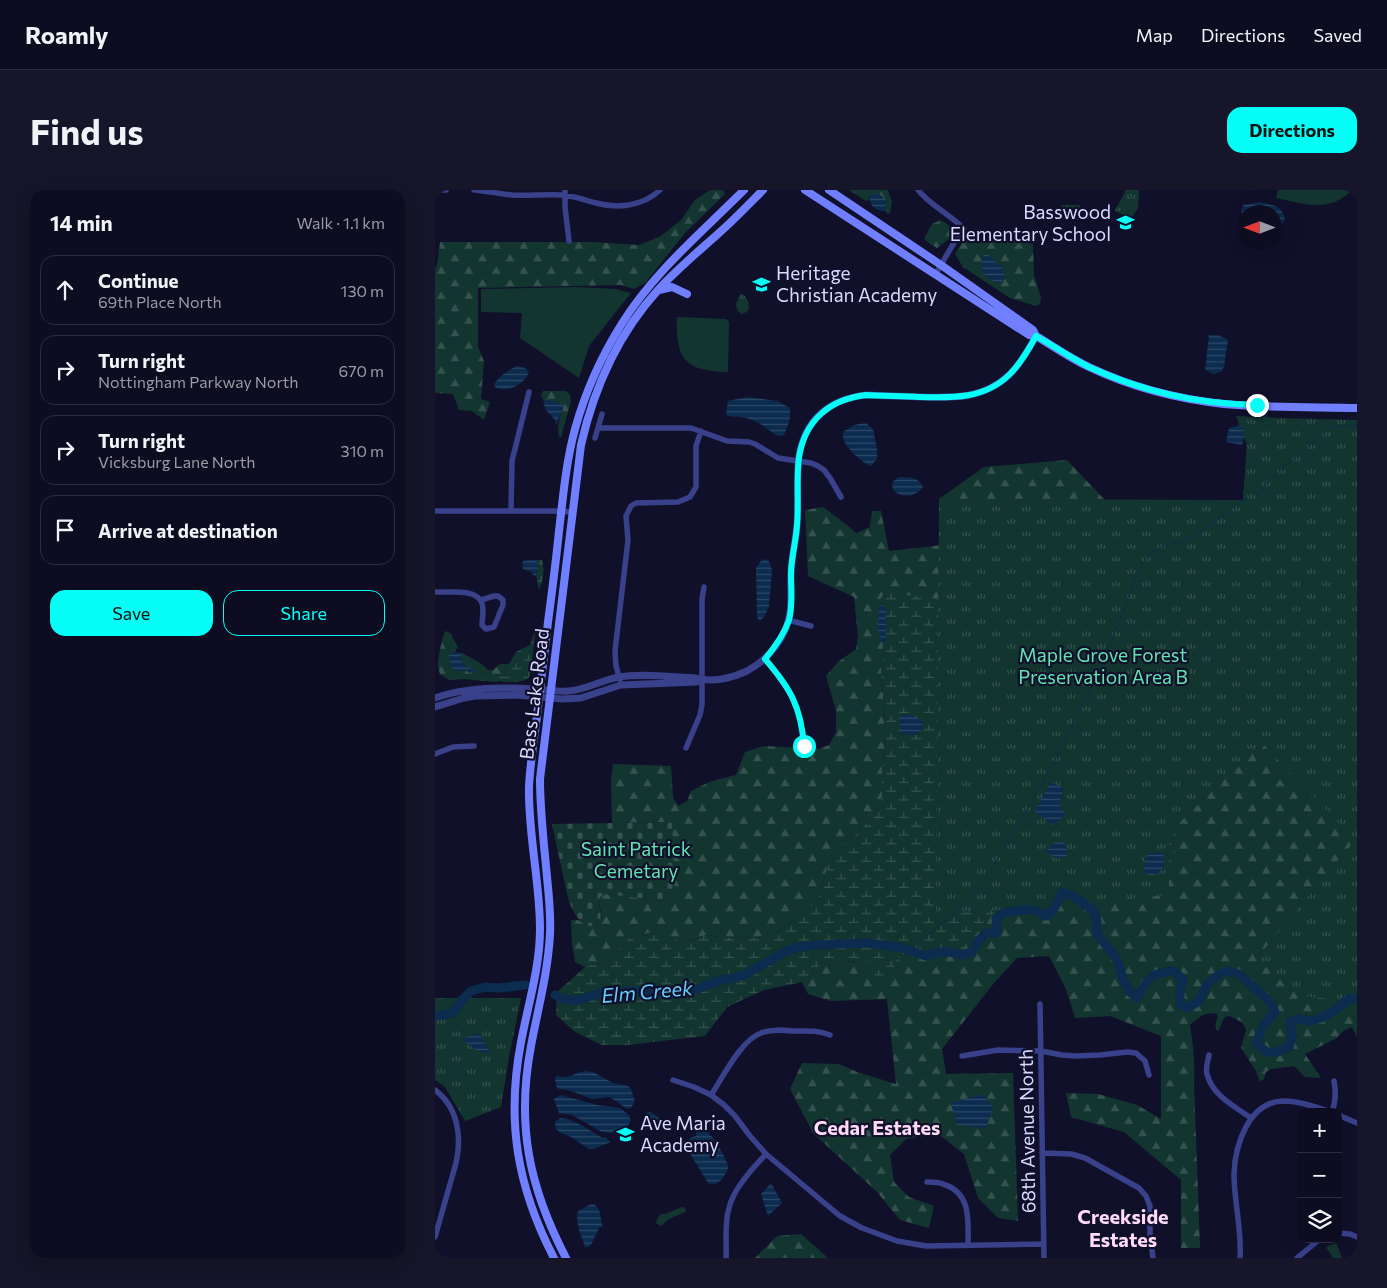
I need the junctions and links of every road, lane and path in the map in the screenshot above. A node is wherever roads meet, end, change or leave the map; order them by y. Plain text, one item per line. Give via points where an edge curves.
1 (435, 190) edge
2 (446, 190) edge
3 (475, 190) edge
4 (660, 190) edge
5 (743, 190) edge
6 (805, 190) edge
7 (829, 190) edge
8 (918, 190) edge
9 (764, 191) edge
10 (565, 193) edge
11 (569, 241) dead end
12 (941, 266) junction
13 (679, 269) junction
14 (935, 274) junction
15 (657, 291) junction
16 (1036, 336) junction
17 (529, 392) dead end
18 (1357, 408) edge
19 (601, 414) dead end
20 (598, 428) junction
21 (701, 431) junction
22 (595, 438) dead end
23 (799, 461) junction
24 (841, 497) dead end
25 (511, 510) junction
26 (435, 511) edge
27 (561, 511) junction
28 (572, 512) junction
29 (705, 587) dead end
30 (435, 592) edge
31 (481, 600) junction
32 (789, 620) junction
33 (811, 626) dead end
34 (765, 659) junction
35 (702, 680) junction
36 (620, 681) junction
37 (539, 693) junction
38 (550, 695) junction
39 (435, 698) edge
40 (435, 707) edge
41 (474, 746) dead end
42 (804, 746) dead end
43 (686, 748) dead end
44 (435, 754) edge
45 (1041, 1004) dead end
46 (830, 1035) dead end
47 (1041, 1051) junction
48 (1209, 1055) dead end
49 (962, 1056) dead end
50 (1149, 1076) dead end
51 (673, 1080) dead end
52 (1334, 1080) dead end
53 (435, 1090) edge
54 (711, 1095) junction
55 (1318, 1108) edge
56 (1333, 1108) edge
57 (1342, 1117) edge
58 (1251, 1118) junction
59 (1357, 1123) edge
60 (1042, 1153) junction
61 (766, 1154) junction
62 (927, 1182) dead end
63 (1342, 1233) edge
64 (435, 1236) edge
65 (1357, 1237) edge
66 (1315, 1243) edge
67 (1043, 1244) junction
68 (968, 1246) junction
69 (554, 1258) edge
70 (566, 1258) edge
71 (726, 1258) edge
72 (1044, 1258) edge
73 (1153, 1258) edge
74 (1241, 1258) edge
75 (1297, 1258) edge

1 - 2 street
3 - 10 street via 509,195
4 - 10 street via 643,202 607,206
5 - 27 main road, Bass Lake Road via 687,245 633,307 603,357 575,429
6 - 14 main road
7 - 12 main road
8 - 12 street via 964,229
9 - 13 main road, Bass Lake Road
10 - 11 street
12 - 14 street
12 - 16 main road via 1033,330
13 - 15 main road, Bass Lake Road
13 - 15 main road via 679,285 687,294 672,287
14 - 16 main road via 1029,335
15 - 28 main road, Bass Lake Road via 625,335 598,388 581,446
16 - 18 main road via 1088,366 1173,396 1237,405
16 - 23 street via 1010,374 980,393 957,397 866,395 832,405 809,428
17 - 25 street via 512,461
19 - 20 street
20 - 21 street via 691,428
20 - 22 street
21 - 23 street via 727,440 749,442 778,458
21 - 36 street via 696,446 696,487 690,497 678,502 636,503 626,516 627,540 615,651
23 - 24 street via 824,470
23 - 32 street
25 - 26 street
25 - 27 street
27 - 28 street
27 - 37 main road, Bass Lake Road
28 - 38 main road, Bass Lake Road
29 - 35 street via 702,599
30 - 31 street via 466,592
31 - 31 street via 482,625 490,629 503,600 498,596
32 - 33 street
32 - 34 street via 781,638
34 - 35 street via 735,676
34 - 42 street via 781,678 795,703 803,729
35 - 36 street
35 - 43 street via 700,716
36 - 38 street via 581,698 562,700
37 - 38 street
37 - 39 street via 473,689
37 - 40 street via 475,696
37 - 69 main road, Bass Lake Road via 529,788 540,931 517,1069 514,1110 516,1144 526,1192
38 - 70 main road, Bass Lake Road via 540,787 550,907 549,956 531,1047 525,1119 530,1166 537,1192
41 - 44 street via 453,747
45 - 47 street, 68th Avenue North
46 - 54 street via 819,1031 774,1030 753,1037 742,1047
47 - 49 street via 998,1050
47 - 50 street via 1076,1056 1136,1054 1145,1061
47 - 60 street, 68th Avenue North
48 - 58 street via 1207,1075 1215,1091
51 - 54 street
52 - 56 street
53 - 64 street via 451,1110 459,1140 459,1152
54 - 61 street via 735,1116
55 - 58 street via 1281,1101 1266,1106
57 - 59 street
58 - 74 street via 1240,1141 1234,1175
60 - 67 street, 68th Avenue North
60 - 73 street via 1085,1158 1139,1188 1150,1206
61 - 68 street via 840,1216 862,1228 912,1244
61 - 71 street via 735,1192 729,1207
62 - 68 street via 943,1184 958,1192 965,1202
63 - 65 street
66 - 75 street
67 - 68 street
67 - 72 street, 68th Avenue North

